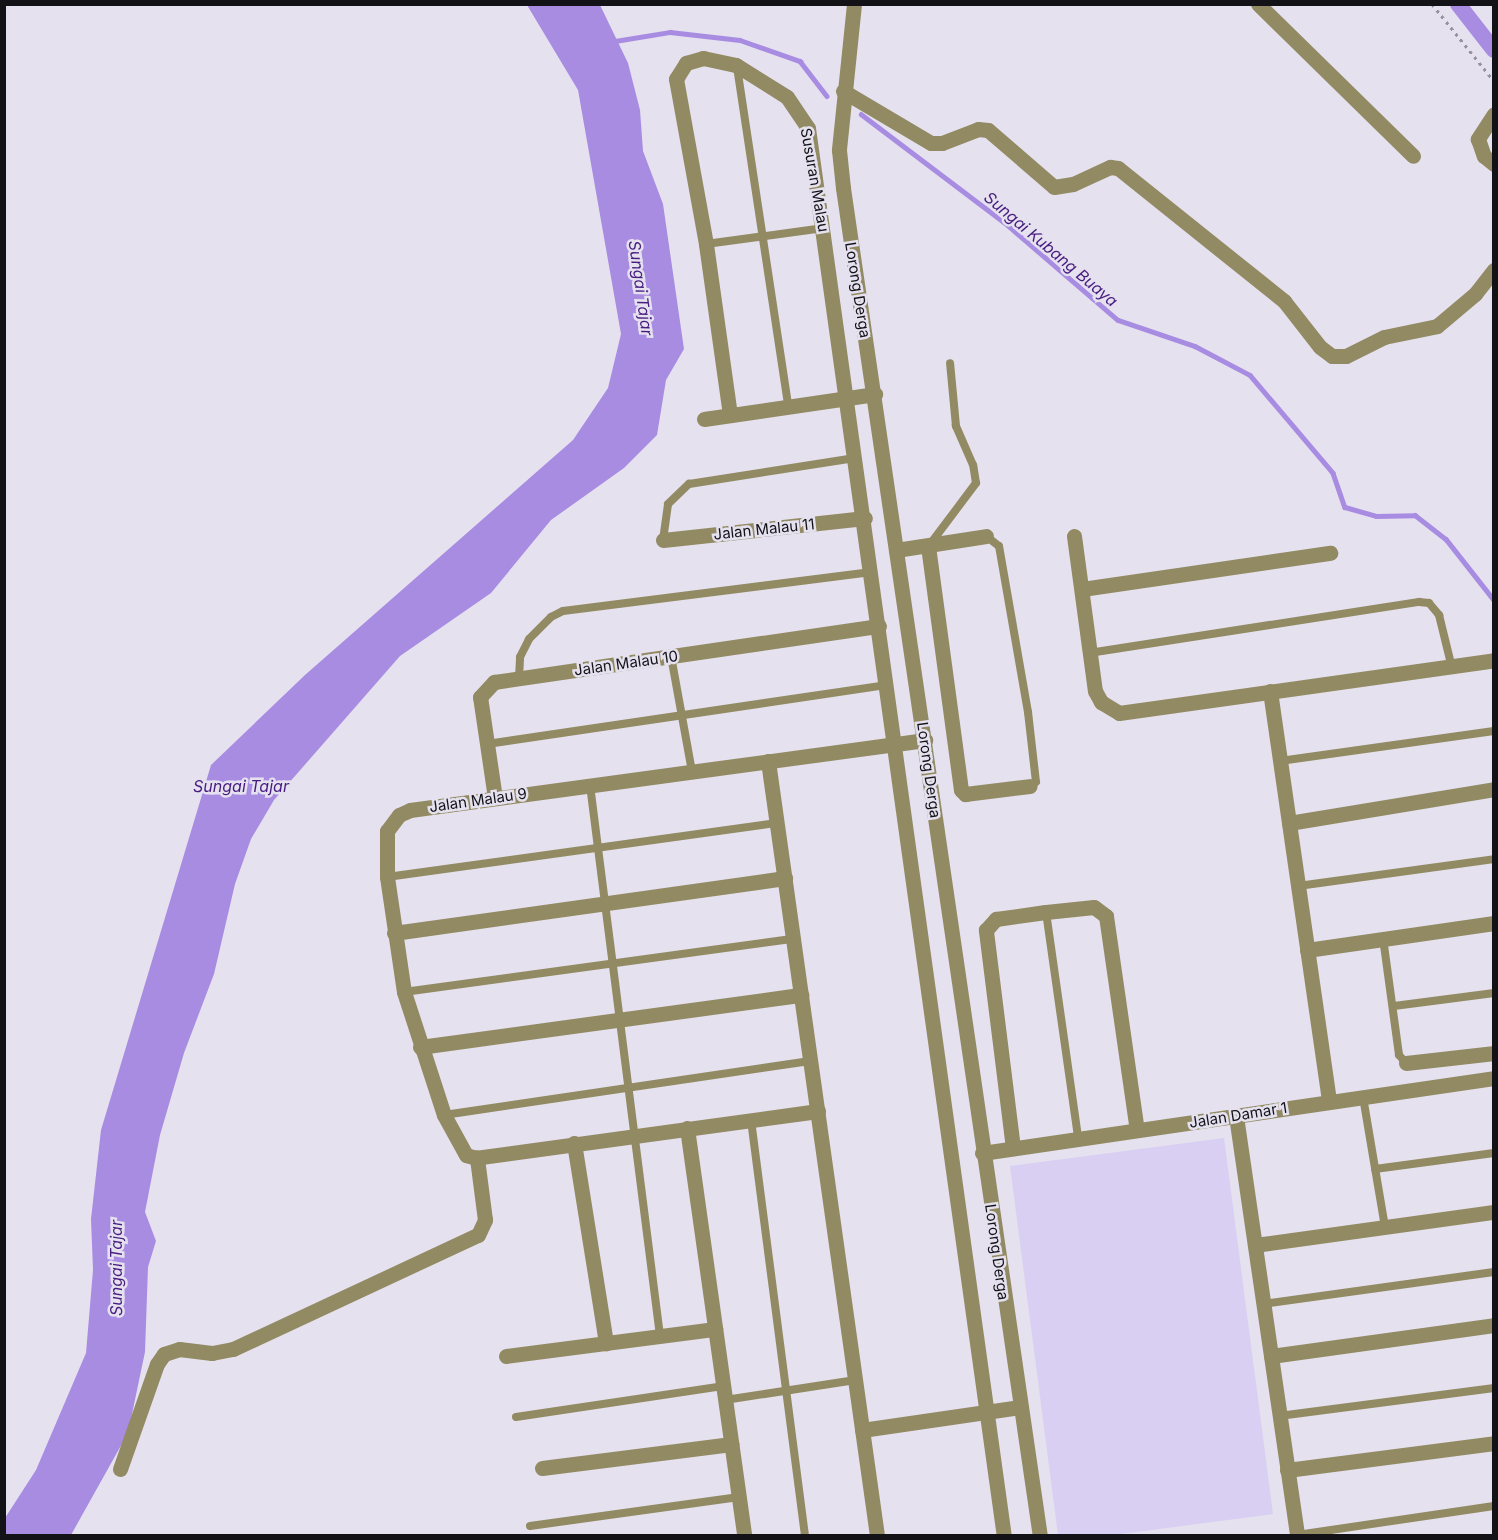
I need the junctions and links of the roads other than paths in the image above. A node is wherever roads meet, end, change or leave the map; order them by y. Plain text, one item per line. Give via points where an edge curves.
1 (854, 4) edge
2 (1258, 4) edge
3 (736, 65) junction
4 (843, 91) junction
5 (1494, 114) edge
6 (1413, 156) dead end
7 (1494, 164) edge
8 (824, 228) junction
9 (763, 235) junction
10 (706, 244) junction
11 (1494, 270) edge
12 (950, 363) dead end
13 (875, 394) junction
14 (848, 398) junction
15 (788, 406) junction
16 (729, 415) junction
17 (704, 419) dead end
18 (856, 458) junction
19 (865, 518) junction
20 (986, 536) joint
21 (1074, 536) dead end
22 (663, 540) joint
23 (928, 546) junction
24 (896, 550) junction
25 (1330, 553) dead end
26 (872, 572) junction
27 (1082, 589) junction
28 (879, 626) junction
29 (1089, 654) junction
30 (671, 656) junction
31 (1494, 660) edge
32 (1451, 664) junction
33 (519, 678) junction
34 (887, 684) junction
35 (1270, 691) junction
36 (682, 715) junction
37 (1494, 731) edge
38 (925, 740) junction
39 (895, 743) junction
40 (487, 744) junction
41 (768, 760) junction
42 (1280, 761) junction
43 (692, 771) junction
44 (590, 785) junction
45 (1030, 786) joint
46 (1494, 789) edge
47 (495, 798) junction
48 (777, 823) junction
49 (1289, 823) junction
50 (598, 848) junction
51 (1494, 859) edge
52 (387, 878) junction
53 (784, 878) junction
54 (1298, 886) junction
55 (605, 903) junction
56 (1046, 912) junction
57 (1494, 923) edge
58 (394, 933) junction
59 (1383, 938) junction
60 (793, 939) junction
61 (1307, 950) junction
62 (614, 963) junction
63 (404, 992) junction
64 (1494, 993) edge
65 (801, 995) junction
66 (1394, 1006) junction
67 (622, 1020) junction
68 (420, 1047) junction
69 (1494, 1053) edge
70 (810, 1061) junction
71 (1406, 1063) joint
72 (1494, 1078) edge
73 (630, 1088) junction
74 (1363, 1097) junction
75 (1329, 1101) junction
76 (818, 1111) junction
77 (444, 1115) junction
78 (1236, 1116) junction
79 (751, 1120) junction
80 (687, 1128) junction
81 (1137, 1130) junction
82 (636, 1135) junction
83 (1078, 1138) junction
84 (574, 1143) junction
85 (1013, 1148) junction
86 (982, 1153) junction
87 (1494, 1153) edge
88 (477, 1158) junction
89 (1375, 1169) junction
90 (1494, 1212) edge
91 (1385, 1227) junction
92 (1255, 1245) junction
93 (1494, 1272) edge
94 (1263, 1304) junction
95 (1494, 1325) edge
96 (715, 1329) junction
97 (660, 1336) junction
98 (606, 1343) junction
99 (506, 1356) dead end
100 (1271, 1356) junction
101 (855, 1380) junction
102 (1494, 1388) edge
103 (785, 1390) junction
104 (724, 1393) junction
105 (1020, 1407) junction
106 (985, 1412) junction
107 (1279, 1416) junction
108 (516, 1418) dead end
109 (862, 1430) junction
110 (1494, 1443) edge
111 (731, 1444) junction
112 (542, 1468) dead end
113 (120, 1469) dead end
114 (1287, 1470) junction
115 (739, 1497) junction
116 (1494, 1506) edge
117 (530, 1526) dead end
118 (1297, 1535) edge
119 (744, 1536) edge
120 (805, 1536) edge
121 (877, 1536) edge
122 (1004, 1536) edge
123 (1040, 1536) edge

1 - 4 street, Lorong Derga
2 - 6 street
3 - 8 street, Susuran Malau via 787,97 803,116
3 - 9 lane
3 - 10 street, Susuran Malau via 694,59 679,70 676,79
4 - 11 street via 931,143 942,143 978,129 988,130 1054,187 1073,184 1110,167 1118,168 1284,302 1332,356 1346,356 1384,337 1437,326 1475,294
4 - 13 street, Lorong Derga via 839,150 843,188
5 - 7 street via 1478,139 1484,156
8 - 9 lane
8 - 14 street, Susuran Malau
9 - 10 lane
9 - 15 lane
10 - 16 street
12 - 23 lane via 956,426 973,465 976,483
13 - 14 street
13 - 24 street, Lorong Derga
14 - 15 street
14 - 18 street, Susuran Malau
15 - 16 street
16 - 17 street
18 - 19 street, Susuran Malau
18 - 22 lane via 689,484 668,504
19 - 22 street, Jalan Malau 11
19 - 26 street, Susuran Malau
20 - 23 street
20 - 45 lane via 999,546 1003,568 1028,712 1036,782
21 - 27 street
23 - 24 street
23 - 45 street via 961,790 965,794
24 - 38 street, Lorong Derga
25 - 27 street
26 - 28 street, Susuran Malau
26 - 33 lane via 563,611 529,639 520,657
27 - 29 street
28 - 30 street, Jalan Malau 10
28 - 34 street, Susuran Malau
29 - 32 lane via 1419,602 1429,603 1439,615
29 - 35 street via 1101,702 1119,713
30 - 33 street, Jalan Malau 10
30 - 36 lane
31 - 32 street
32 - 35 street
33 - 40 street, Jalan Malau 10 via 494,682 483,690
34 - 36 lane
34 - 39 street, Susuran Malau
35 - 42 street
36 - 40 lane
36 - 43 lane
37 - 42 lane
38 - 39 street, Jalan Malau 9
38 - 86 street, Lorong Derga
39 - 41 street, Jalan Malau 9
39 - 106 street, Susuran Malau
40 - 47 street, Jalan Malau 10
41 - 43 street, Jalan Malau 9
41 - 48 street
42 - 49 street
43 - 44 street, Jalan Malau 9
44 - 47 street, Jalan Malau 9
44 - 50 lane
46 - 49 street
47 - 52 street, Jalan Malau 9 via 410,810 399,815 387,831
48 - 50 lane
48 - 53 street
49 - 54 street
50 - 52 lane
50 - 55 lane
51 - 54 lane
52 - 58 street, Jalan Malau 9
53 - 55 street
53 - 60 street
54 - 61 street
55 - 58 street
55 - 62 lane
56 - 81 street via 1094,907 1106,916
56 - 83 lane
56 - 85 street via 996,919 986,930
57 - 59 street
58 - 63 street, Jalan Malau 9
59 - 61 street
59 - 66 lane
60 - 62 lane
60 - 65 street
61 - 75 street
62 - 63 lane
62 - 67 lane
63 - 68 street, Jalan Malau 9
64 - 66 lane
65 - 67 street
65 - 70 street
66 - 71 lane via 1399,1055
67 - 68 street
67 - 73 lane
68 - 77 street, Jalan Malau 9
69 - 71 street
70 - 73 lane
70 - 76 street
72 - 74 street, Jalan Damar 1
73 - 77 lane
73 - 82 lane
74 - 75 street, Jalan Damar 1
74 - 89 lane
75 - 78 street, Jalan Damar 1
76 - 79 street
76 - 101 street
77 - 88 street, Jalan Malau 9 via 466,1155
78 - 81 street, Jalan Damar 1
78 - 92 street
79 - 80 street
79 - 103 lane
80 - 82 street
80 - 96 street
81 - 83 street, Jalan Damar 1
82 - 84 street
82 - 97 lane
83 - 85 street, Jalan Damar 1
84 - 88 street
84 - 98 street
85 - 86 street, Jalan Damar 1
86 - 105 street, Lorong Derga
87 - 89 lane
88 - 113 street via 485,1220 478,1235 233,1349 212,1353 179,1349 164,1354
89 - 91 lane
90 - 91 street
91 - 92 street
92 - 94 street
93 - 94 lane
94 - 100 street
95 - 100 street
96 - 97 street
96 - 104 street
97 - 98 street
98 - 99 street
100 - 107 street
101 - 103 lane
101 - 109 street
102 - 107 lane
103 - 104 lane
103 - 120 lane
104 - 108 lane
104 - 111 street
105 - 106 street
105 - 123 street, Lorong Derga
106 - 109 street
106 - 122 street, Susuran Malau
107 - 114 street
109 - 121 street
110 - 114 street
111 - 112 street
111 - 115 street
114 - 118 street
115 - 117 lane
115 - 119 street
116 - 118 lane

